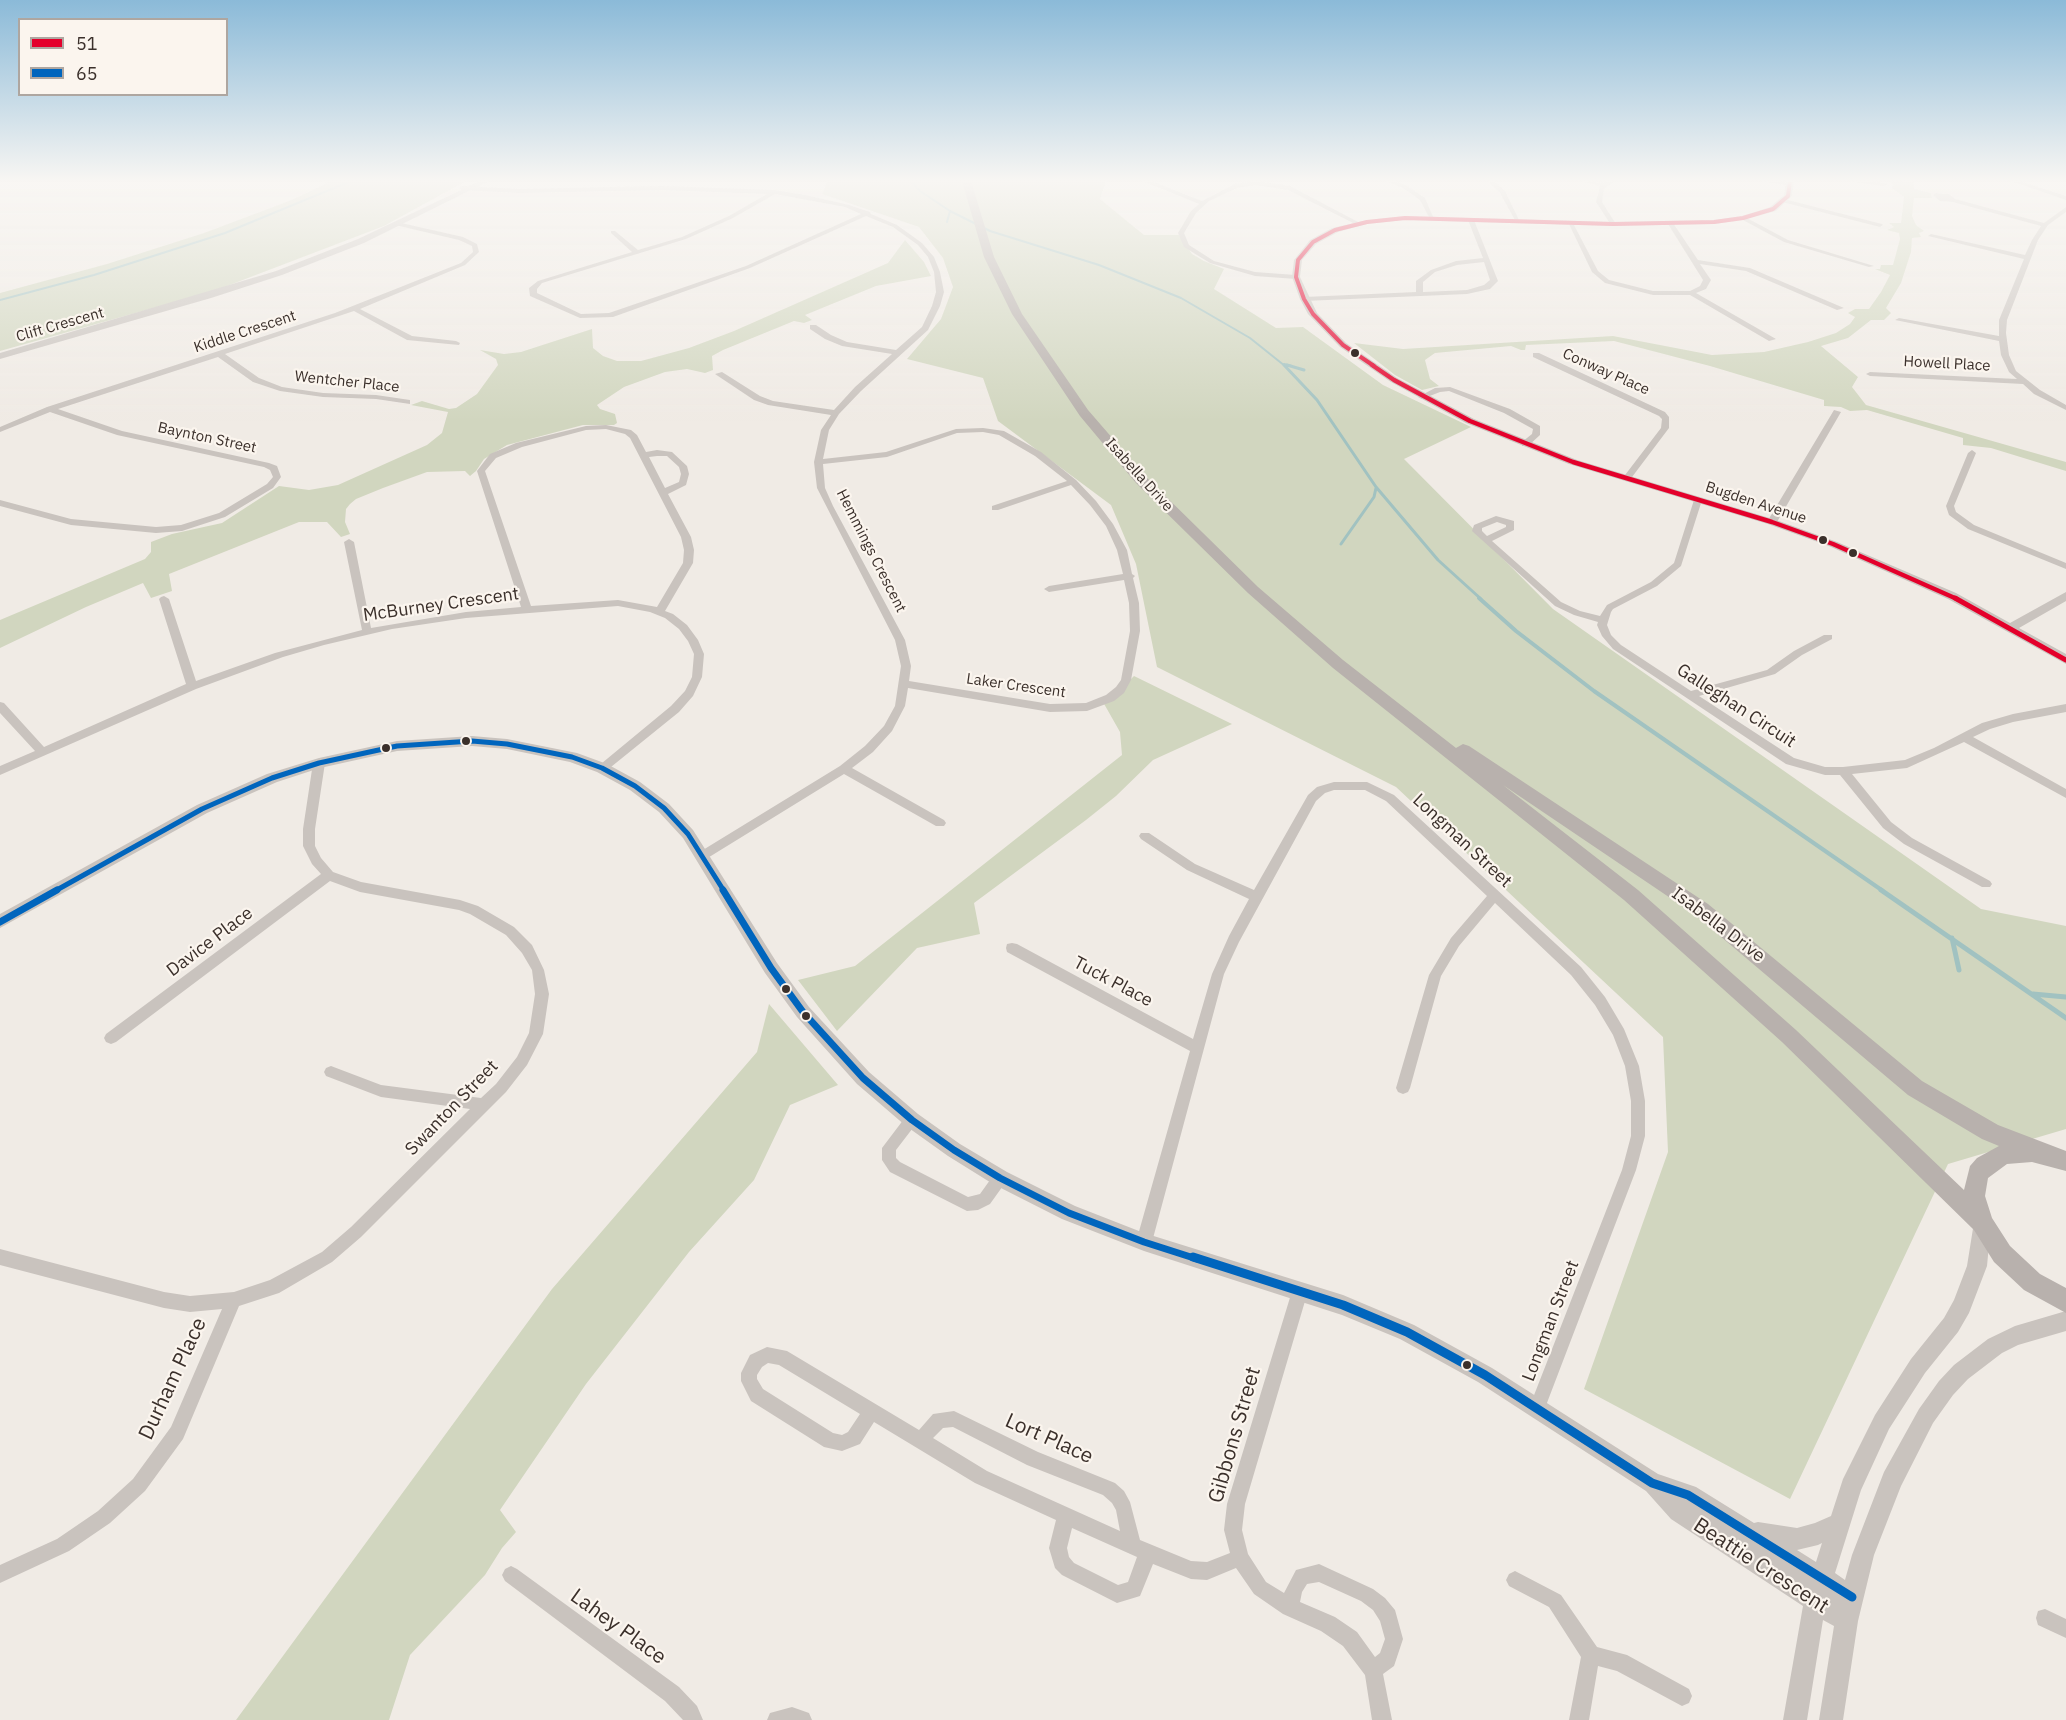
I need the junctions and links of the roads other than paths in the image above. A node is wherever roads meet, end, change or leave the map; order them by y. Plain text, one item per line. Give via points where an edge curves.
1 (310, 261) edge
2 (466, 261) edge
3 (609, 261) edge
4 (761, 261) edge
5 (932, 261) edge
6 (992, 261) edge
7 (1214, 261) edge
8 (1298, 261) edge
9 (1473, 261) edge
10 (1486, 261) edge
11 (1590, 261) edge
12 (1855, 261) edge
13 (2027, 261) edge
14 (1696, 262) joint
15 (1871, 266) dead end
16 (1296, 277) junction
17 (1691, 293) junction
18 (1419, 294) junction
19 (1304, 299) junction
20 (1840, 308) dead end
21 (355, 309) junction
22 (1899, 320) dead end
23 (813, 327) dead end
24 (1772, 339) dead end
25 (2002, 339) junction
26 (456, 343) dead end
27 (899, 353) junction
28 (221, 355) junction
29 (1536, 355) dead end
30 (0, 356) edge
31 (719, 374) dead end
32 (1870, 374) dead end
33 (2023, 382) junction
34 (1422, 397) junction
35 (407, 402) dead end
36 (2066, 408) edge
37 (50, 409) junction
38 (1837, 412) dead end
39 (836, 413) junction
40 (1664, 416) junction
41 (1675, 416) dead end
42 (0, 430) edge
43 (1525, 444) junction
44 (1972, 453) dead end
45 (643, 455) junction
46 (818, 462) junction
47 (1626, 479) junction
48 (1072, 482) junction
49 (663, 493) junction
50 (1698, 500) junction
51 (0, 503) edge
52 (995, 508) dead end
53 (1772, 522) junction
54 (1486, 540) dead end
55 (349, 542) dead end
56 (2066, 566) edge
57 (1130, 576) junction
58 (1049, 589) dead end
59 (164, 599) dead end
60 (2064, 599) edge
61 (527, 610) junction
62 (660, 611) junction
63 (1602, 620) junction
64 (2011, 628) junction
65 (367, 631) junction
66 (1828, 638) dead end
67 (2066, 660) edge
68 (904, 684) junction
69 (192, 686) junction
70 (1688, 695) junction
71 (1383, 698) junction
72 (0, 706) edge
73 (2066, 708) edge
74 (1964, 737) junction
75 (42, 752) junction
76 (319, 763) junction
77 (602, 768) junction
78 (844, 769) junction
79 (0, 771) edge
80 (1843, 771) junction
81 (2066, 794) edge
82 (940, 824) dead end
83 (1145, 836) dead end
84 (702, 856) junction
85 (329, 875) junction
86 (1986, 884) dead end
87 (1495, 895) junction
88 (1257, 897) junction
89 (0, 922) edge
90 (1012, 948) dead end
91 (111, 1038) dead end
92 (1197, 1048) junction
93 (331, 1072) dead end
94 (1403, 1088) dead end
95 (484, 1105) junction
96 (912, 1120) junction
97 (2057, 1156) edge
98 (1000, 1178) junction
99 (1981, 1223) junction
100 (1144, 1242) junction
101 (0, 1257) edge
102 (1300, 1291) junction
103 (234, 1300) junction
104 (2066, 1301) edge
105 (2066, 1321) edge
106 (1537, 1408) junction
107 (871, 1411) junction
108 (921, 1442) junction
109 (1652, 1483) junction
110 (1066, 1517) junction
111 (1838, 1524) junction
112 (1744, 1529) junction
113 (1139, 1550) junction
114 (1240, 1558) junction
115 (0, 1574) edge
116 (511, 1575) dead end
117 (1821, 1578) junction
118 (1515, 1580) dead end
119 (1852, 1597) junction
120 (1815, 1601) junction
121 (1290, 1606) junction
122 (2045, 1618) dead end
123 (1846, 1622) junction
124 (2066, 1629) edge
125 (1591, 1655) junction
126 (1372, 1671) junction
127 (1682, 1696) dead end
128 (693, 1720) edge
129 (777, 1720) edge
130 (802, 1720) edge
131 (1383, 1720) edge
132 (1579, 1720) edge
133 (1795, 1720) edge
134 (1831, 1720) edge

1 - 30 street, Clift Crescent via 256,281
2 - 21 street, Kiddle Crescent
3 - 4 street via 548,279 533,288 533,294 580,316 610,315
5 - 27 street, Hemmings Crescent via 939,279 936,306 925,328
6 - 71 main road, Isabella Drive via 1006,295 1038,348 1084,413 1135,473 1253,590
7 - 16 street via 1237,271
8 - 16 street
9 - 18 street via 1433,271 1420,281
10 - 18 street via 1494,281 1487,287
11 - 17 street via 1606,282 1653,293
12 - 15 street
13 - 25 street via 2003,320
14 - 17 street via 1707,280 1703,288
14 - 20 street via 1748,269
16 - 19 street, Bugden Avenue
17 - 24 street
18 - 19 street
19 - 34 street, Bugden Avenue via 1326,329 1366,362
21 - 26 street via 410,338
21 - 28 street, Kiddle Crescent
22 - 25 street
23 - 27 street via 845,344
25 - 33 street via 2008,363
27 - 39 street, Hemmings Crescent
28 - 35 street, Wentcher Place via 256,380 280,389
28 - 37 street, Kiddle Crescent
29 - 40 street, Conway Place
31 - 39 street via 771,403
32 - 33 street, Howell Place
33 - 36 street
34 - 43 street, Bugden Avenue
34 - 43 street via 1449,389 1507,411 1537,428 1536,435
37 - 42 street, Kiddle Crescent
37 - 51 street, Baynton Street via 120,434 266,465 274,468 277,477 270,486 222,515 182,528 156,530 71,522
38 - 53 street
39 - 46 street, Hemmings Crescent via 822,436
40 - 41 street, Conway Place
40 - 47 street, Conway Place via 1665,428
43 - 47 street, Bugden Avenue
44 - 56 street via 1950,506 1953,513 1971,527
45 - 49 street
45 - 49 street via 669,454 683,466 683,483
45 - 61 street via 628,432 599,427 519,445 493,456 485,464 482,478
46 - 48 street, Laker Crescent via 878,456 956,431 982,430 1011,437
46 - 68 street, Hemmings Crescent via 821,488 829,506 900,639 906,666
47 - 50 street, Bugden Avenue
48 - 52 street
48 - 57 street, Laker Crescent via 1110,526
49 - 62 street via 689,550 682,576
50 - 53 street, Bugden Avenue
50 - 63 street via 1678,564 1654,584 1610,607
53 - 64 street, Bugden Avenue via 1893,568
54 - 63 street via 1558,603
55 - 65 street
57 - 58 street
57 - 68 street, Laker Crescent via 1135,631 1131,660 1120,690 1103,702 1078,708 1050,708
59 - 69 street
60 - 64 street
61 - 62 street, McBurney Crescent via 618,603
61 - 65 street, McBurney Crescent via 441,618
62 - 77 street, McBurney Crescent via 683,627 693,640 699,654 697,677 675,709
63 - 70 street, Galleghan Circuit via 1607,636 1617,647
64 - 67 street, Bugden Avenue
65 - 69 street, McBurney Crescent via 279,655
66 - 70 street via 1798,652 1771,672
68 - 78 street, Hemmings Crescent via 900,706 888,728
69 - 75 street, McBurney Crescent
70 - 80 street, Galleghan Circuit via 1790,761 1826,771
71 - 97 main road, Isabella Drive via 1701,909 1908,1082 1990,1132
71 - 99 main road, Isabella Drive via 1631,896 1789,1036
72 - 75 street
73 - 74 street, Galleghan Circuit via 2013,718
74 - 80 street, Galleghan Circuit via 1913,762
74 - 81 street
75 - 79 street, McBurney Crescent
76 - 77 street, Beattie Crescent via 397,746 472,741 540,749
76 - 85 street via 309,846
76 - 89 street, Beattie Crescent via 272,778 202,809
77 - 84 street, Beattie Crescent via 635,786 663,808 688,834
78 - 82 street
78 - 84 street, Hemmings Crescent
80 - 86 street via 1887,825
83 - 88 street via 1191,867
84 - 96 street, Beattie Crescent via 771,968 812,1024 863,1078
85 - 91 street, Davice Place
85 - 95 street, Swanton Street via 360,887 474,910 510,931 527,949 541,982 540,1020 522,1061
87 - 88 street, Longman Street via 1390,798 1367,786 1346,785 1321,790 1312,798
87 - 94 street via 1455,942 1438,969
87 - 106 street, Longman Street via 1576,971 1600,1001 1632,1066 1638,1101 1638,1136 1629,1170
88 - 92 street, Longman Street via 1218,974
90 - 92 street, Tuck Place
92 - 100 street, Longman Street
93 - 95 street via 381,1091
95 - 103 street, Swanton Street via 327,1257 273,1287
96 - 98 street, Beattie Crescent
96 - 98 street via 889,1148 889,1160 895,1167 967,1204 985,1199
97 - 99 main road via 2011,1153 1984,1164 1978,1173 1974,1196
98 - 100 street, Beattie Crescent via 1069,1213
99 - 104 main road via 2016,1268
99 - 111 street via 1977,1266 1962,1306 1882,1422
100 - 102 street, Beattie Crescent
101 - 103 street, Swanton Street via 164,1300 190,1304
102 - 106 street, Beattie Crescent via 1407,1332
102 - 114 street, Gibbons Street via 1236,1503 1233,1530
103 - 115 street, Durham Place via 177,1433 139,1485 104,1517 63,1545
105 - 119 street via 1995,1346 1946,1388 1926,1416 1892,1480 1863,1555
106 - 109 street, Beattie Crescent
107 - 107 street via 781,1357 767,1355 756,1361 749,1373 748,1381 757,1395 830,1441 842,1443 854,1438
107 - 108 street
108 - 110 street via 981,1477
108 - 113 street, Lort Place via 939,1419 954,1419 1033,1459 1109,1489 1124,1508
109 - 112 street, Beattie Crescent via 1688,1495
109 - 120 street, Beattie Crescent via 1678,1511
110 - 113 street
110 - 113 street, Lort Place via 1058,1548 1061,1562 1117,1594 1134,1590 1140,1578
111 - 112 street via 1797,1539
111 - 117 street
112 - 117 street, Beattie Crescent
113 - 114 street via 1191,1570 1207,1571
114 - 121 street, Gibbons Street via 1260,1588
116 - 128 street, Lahey Place via 672,1694
117 - 119 street, Beattie Crescent
117 - 120 street
118 - 125 street via 1555,1601
119 - 123 street
120 - 123 street, Beattie Crescent
120 - 133 street
121 - 126 street, Gibbons Street via 1350,1639
121 - 126 street via 1302,1576 1318,1574 1379,1604 1388,1617 1394,1639 1387,1659
122 - 124 street
123 - 134 street
125 - 127 street via 1620,1662
125 - 132 street
126 - 131 street, Gibbons Street via 1381,1696
129 - 130 street

